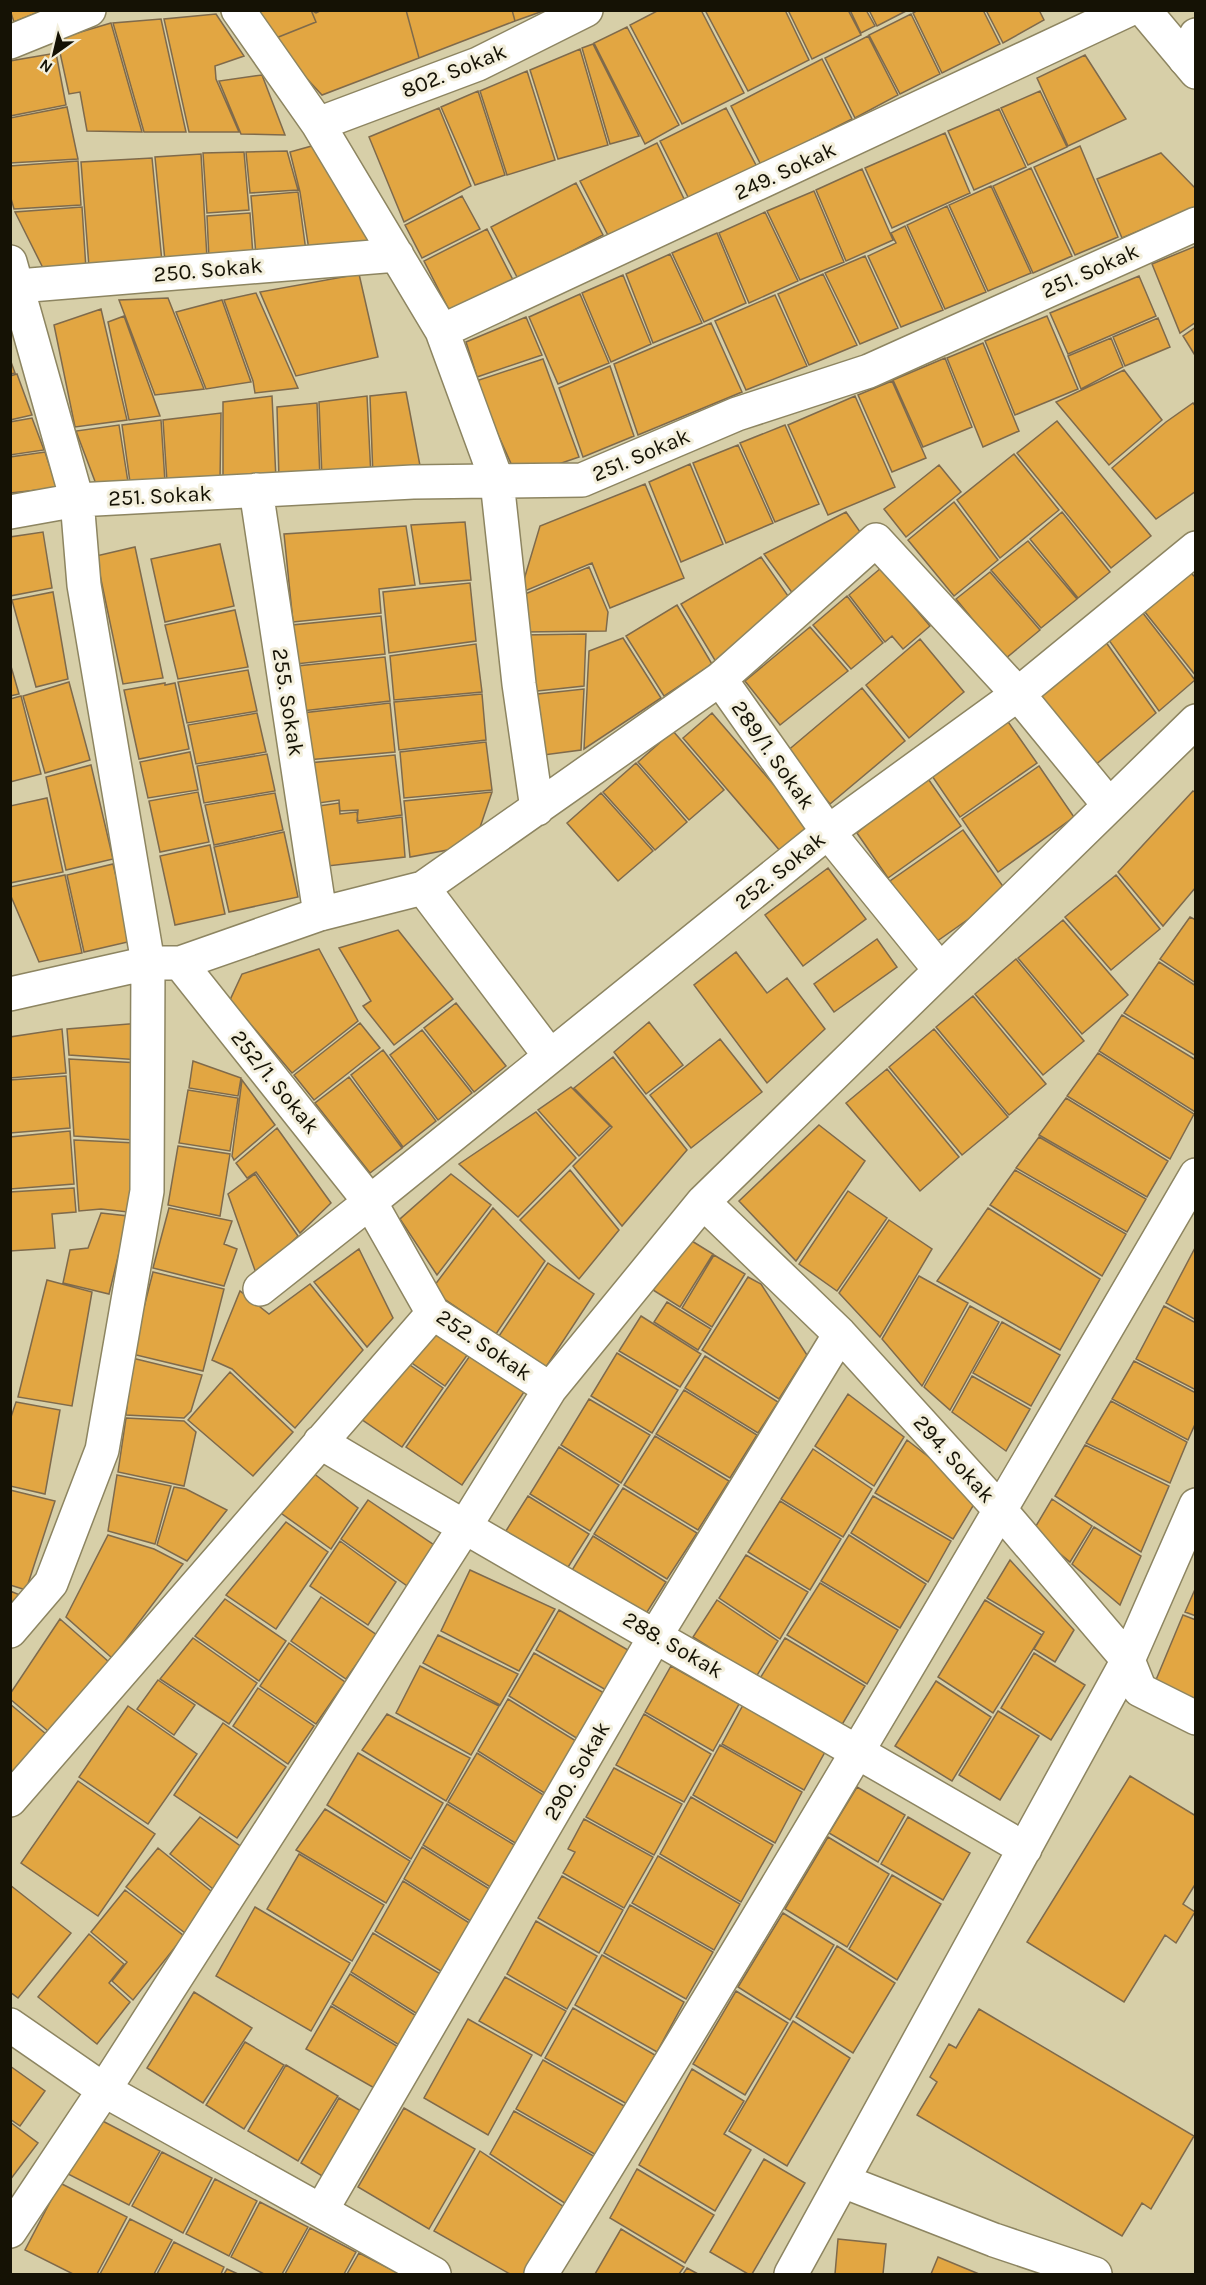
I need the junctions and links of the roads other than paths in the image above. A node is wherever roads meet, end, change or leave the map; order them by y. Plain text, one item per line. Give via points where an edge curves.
1 (88, 10) edge
2 (238, 10) edge
3 (586, 10) edge
4 (1128, 10) edge
5 (1144, 10) edge
6 (10, 42) edge
7 (1192, 55) edge
8 (318, 124) junction
9 (1196, 224) edge
10 (398, 255) junction
11 (14, 274) edge
12 (441, 331) junction
13 (497, 481) junction
14 (256, 490) junction
15 (77, 500) junction
16 (10, 512) edge
17 (1196, 548) edge
18 (720, 679) junction
19 (1017, 694) junction
20 (1196, 721) edge
21 (1109, 805) junction
22 (537, 810) junction
23 (828, 832) junction
24 (423, 888) junction
25 (320, 914) junction
26 (164, 963) junction
27 (940, 970) junction
28 (10, 994) edge
29 (550, 1056) junction
30 (1196, 1175) edge
31 (370, 1202) junction
32 (703, 1202) junction
33 (260, 1289) dead end
34 (434, 1313) junction
35 (840, 1334) junction
36 (550, 1389) junction
37 (320, 1442) junction
38 (1196, 1505) edge
39 (1001, 1511) junction
40 (464, 1528) junction
41 (10, 1631) edge
42 (656, 1635) junction
43 (1128, 1660) junction
44 (1196, 1718) edge
45 (858, 1751) junction
46 (10, 1800) edge
47 (1025, 1849) junction
48 (10, 2025) edge
49 (104, 2090) junction
50 (843, 2181) junction
51 (321, 2211) junction
52 (10, 2231) edge
53 (434, 2274) edge
54 (541, 2274) edge
55 (790, 2274) edge
56 (1095, 2274) edge

1 - 6 street
2 - 8 street
3 - 8 street, 802. Sokak via 478,64
4 - 12 street, 249. Sokak
5 - 7 street
8 - 10 street
9 - 13 street, 251. Sokak via 869,371 737,414 582,480
10 - 11 street, 250. Sokak
10 - 12 street
11 - 15 street
12 - 13 street
13 - 14 street, 251. Sokak
13 - 22 street
14 - 15 street, 251. Sokak
14 - 25 street, 255. Sokak
15 - 16 street, 251. Sokak
15 - 26 street via 84,585
17 - 19 street, 252. Sokak
18 - 19 street via 876,540
18 - 22 street
18 - 23 street, 289/1. Sokak
19 - 21 street
19 - 23 street, 252. Sokak
20 - 21 street
21 - 27 street
22 - 24 street
23 - 27 street, 289/1. Sokak
23 - 29 street, 252. Sokak
24 - 25 street
24 - 29 street
25 - 26 street
26 - 28 street
26 - 31 street, 252/1. Sokak
26 - 41 street via 147,1191 102,1450 51,1583
27 - 32 street
29 - 31 street, 252. Sokak
30 - 39 street
31 - 33 street, 252. Sokak
31 - 34 street, 252. Sokak
32 - 35 street, 294. Sokak
32 - 36 street
34 - 36 street, 252. Sokak
34 - 37 street
35 - 39 street, 294. Sokak
35 - 42 street, 290. Sokak
36 - 40 street
37 - 40 street, 288. Sokak
37 - 46 street
38 - 43 street
39 - 43 street, 294. Sokak
39 - 45 street
40 - 42 street, 288. Sokak
40 - 49 street
42 - 45 street, 288. Sokak
42 - 51 street, 290. Sokak
43 - 44 street, 294. Sokak via 1140,1690
43 - 47 street
45 - 47 street, 288. Sokak
45 - 54 street
47 - 50 street
48 - 49 street
49 - 51 street
49 - 52 street
50 - 55 street
50 - 56 street via 994,2240
51 - 53 street

